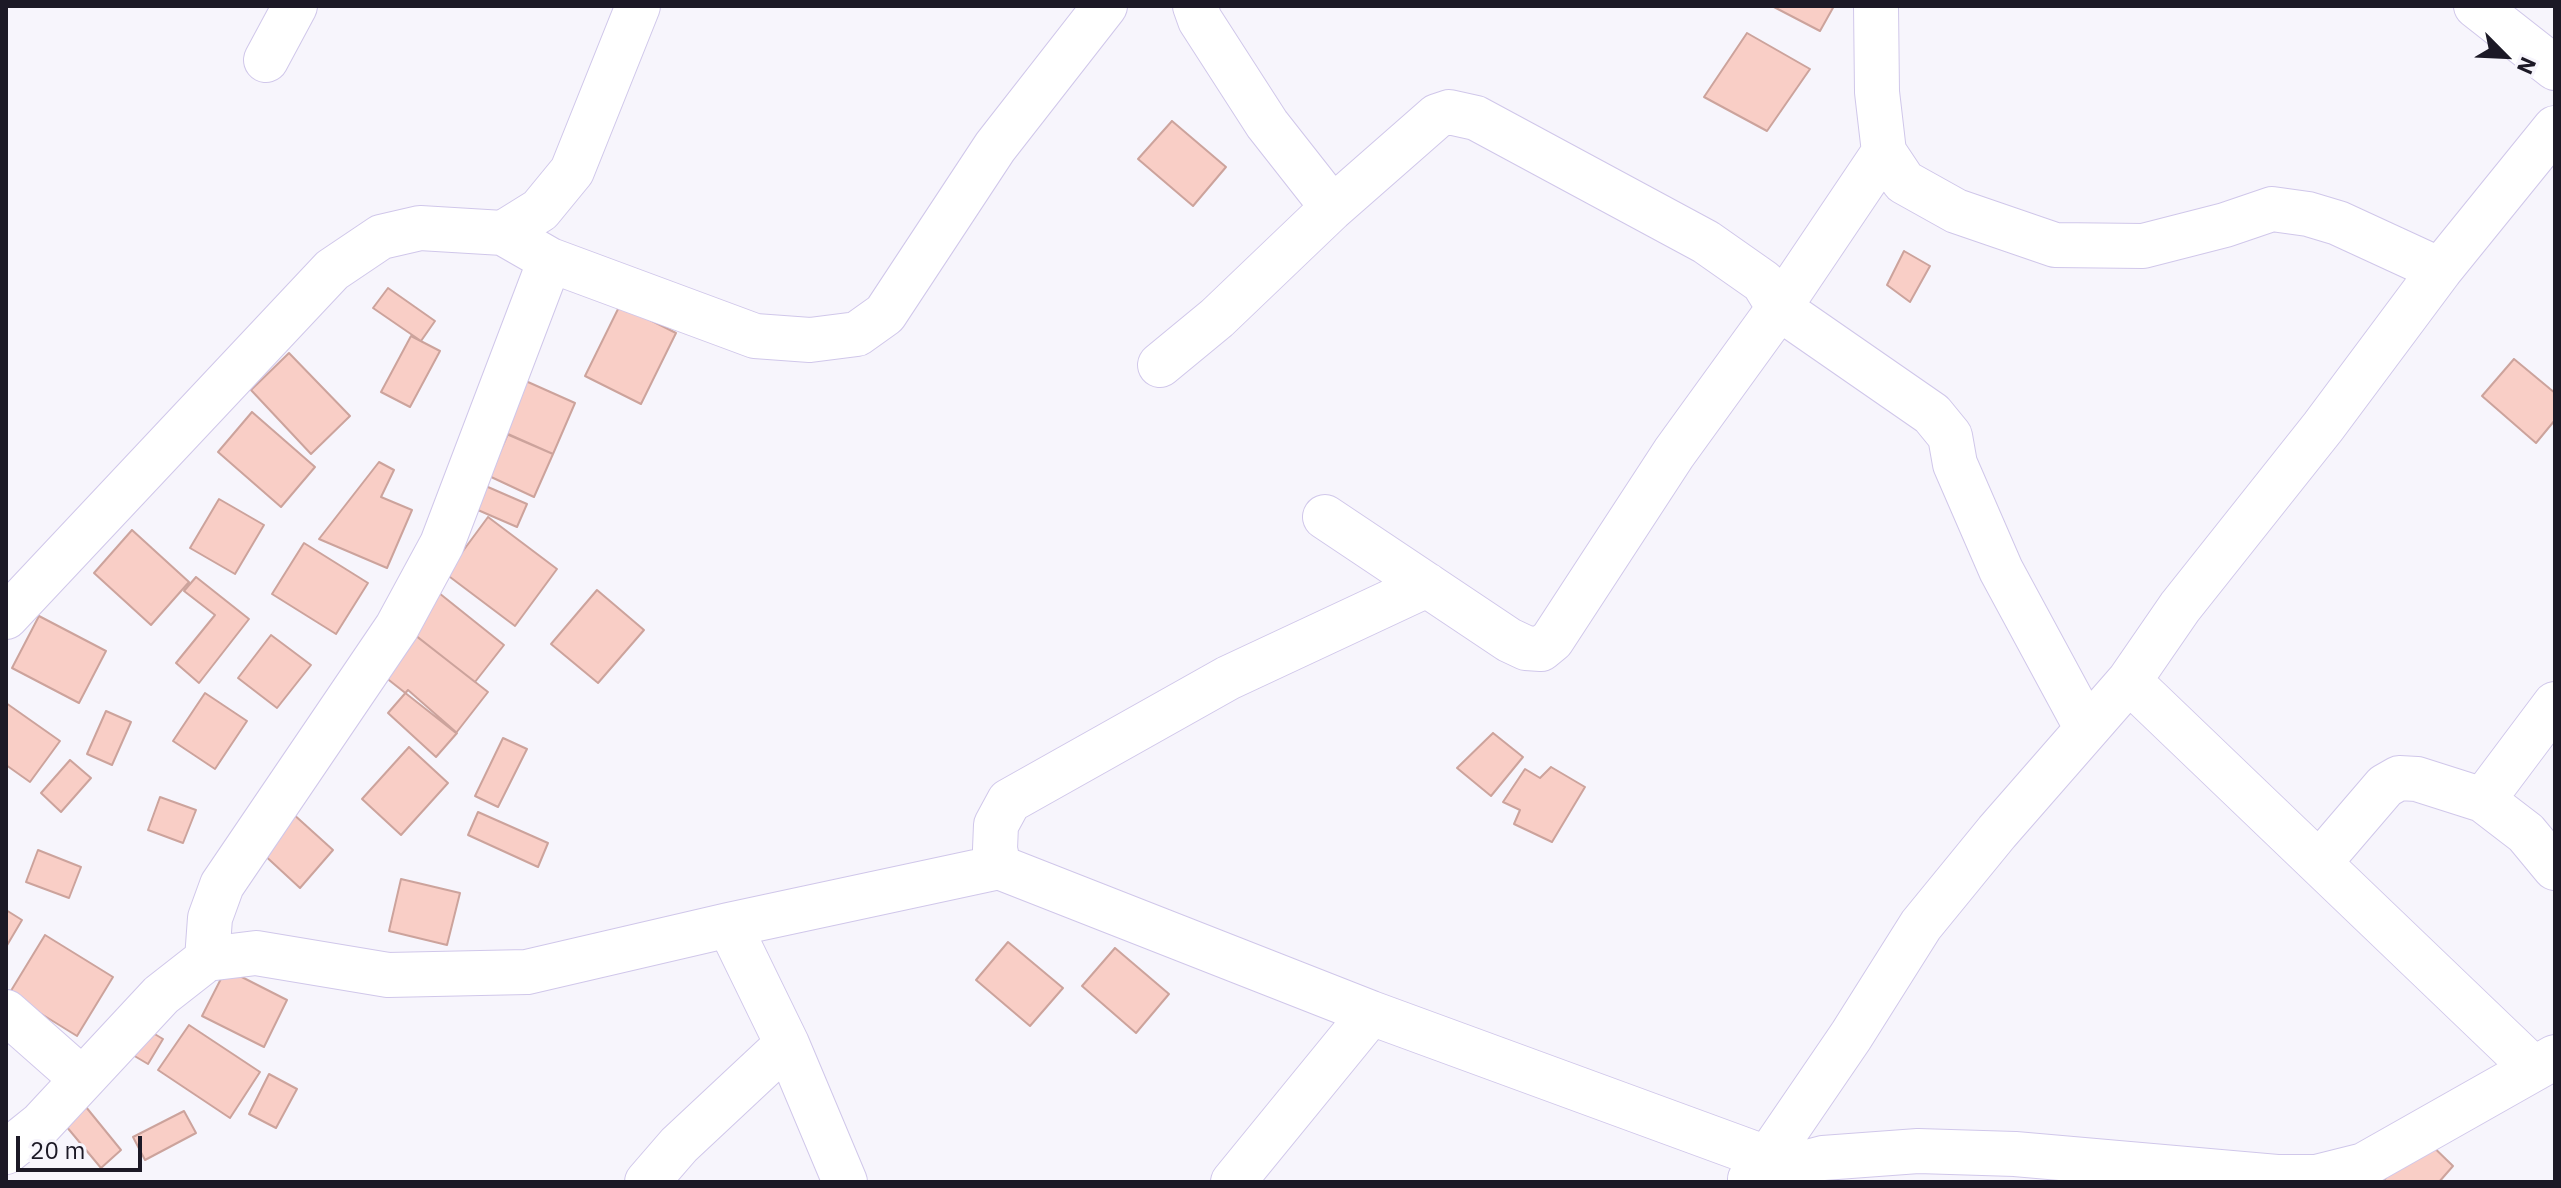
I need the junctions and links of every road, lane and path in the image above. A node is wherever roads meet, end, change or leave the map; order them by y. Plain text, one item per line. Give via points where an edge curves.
1 (295, 6) edge
2 (638, 6) edge
3 (1105, 6) edge
4 (1195, 6) edge
5 (1876, 6) edge
6 (2476, 6) edge
7 (266, 60) dead end
8 (2555, 68) edge
9 (2555, 128) edge
10 (1884, 152) junction
11 (1331, 209) junction
12 (503, 233) junction
13 (550, 260) junction
14 (2440, 270) junction
15 (1779, 308) junction
16 (1160, 365) dead end
17 (1325, 517) dead end
18 (1427, 585) junction
19 (6, 617) edge
20 (2129, 681) junction
21 (2555, 704) edge
22 (2087, 729) junction
23 (2483, 800) junction
24 (2319, 863) junction
25 (999, 867) junction
26 (2555, 868) edge
27 (729, 925) junction
28 (207, 959) junction
29 (6, 1012) edge
30 (1371, 1013) junction
31 (787, 1044) junction
32 (2545, 1063) edge
33 (82, 1079) junction
34 (6, 1152) edge
35 (1757, 1170) edge
36 (2356, 1174) edge
37 (647, 1182) edge
38 (845, 1182) edge
39 (1233, 1182) edge

1 - 7 street
2 - 12 street via 572,171 540,210
3 - 13 street via 995,147 885,314 857,334 810,340 755,336
4 - 11 street via 1267,124
5 - 10 street
6 - 8 street
9 - 14 street
10 - 14 street via 1904,182 1956,211 2055,245 2143,246 2272,209 2338,223
10 - 15 street
11 - 15 street via 1437,116 1462,113 1706,242 1763,282
11 - 16 street
12 - 13 street
12 - 19 street via 420,228 381,237 332,270
13 - 28 street via 442,544 397,627 222,885 210,918
14 - 20 street
15 - 18 street via 1541,649 1509,640
15 - 22 street via 1932,414 1950,436 1955,464 2001,570
17 - 18 street
18 - 25 street via 1228,678 1009,801 996,825
20 - 22 street
20 - 24 street
21 - 23 street
22 - 35 street via 1921,925
23 - 24 street via 2399,778 2385,786
23 - 26 street via 2526,833
24 - 32 street
25 - 27 street
25 - 30 street
27 - 28 street via 527,972 388,975 256,953
27 - 31 street
28 - 33 street via 161,995
29 - 33 street
30 - 35 street
30 - 39 street
31 - 37 street
31 - 38 street
32 - 36 street
33 - 34 street via 41,1124
35 - 36 street via 1823,1158 1918,1151 2015,1154 2277,1177

